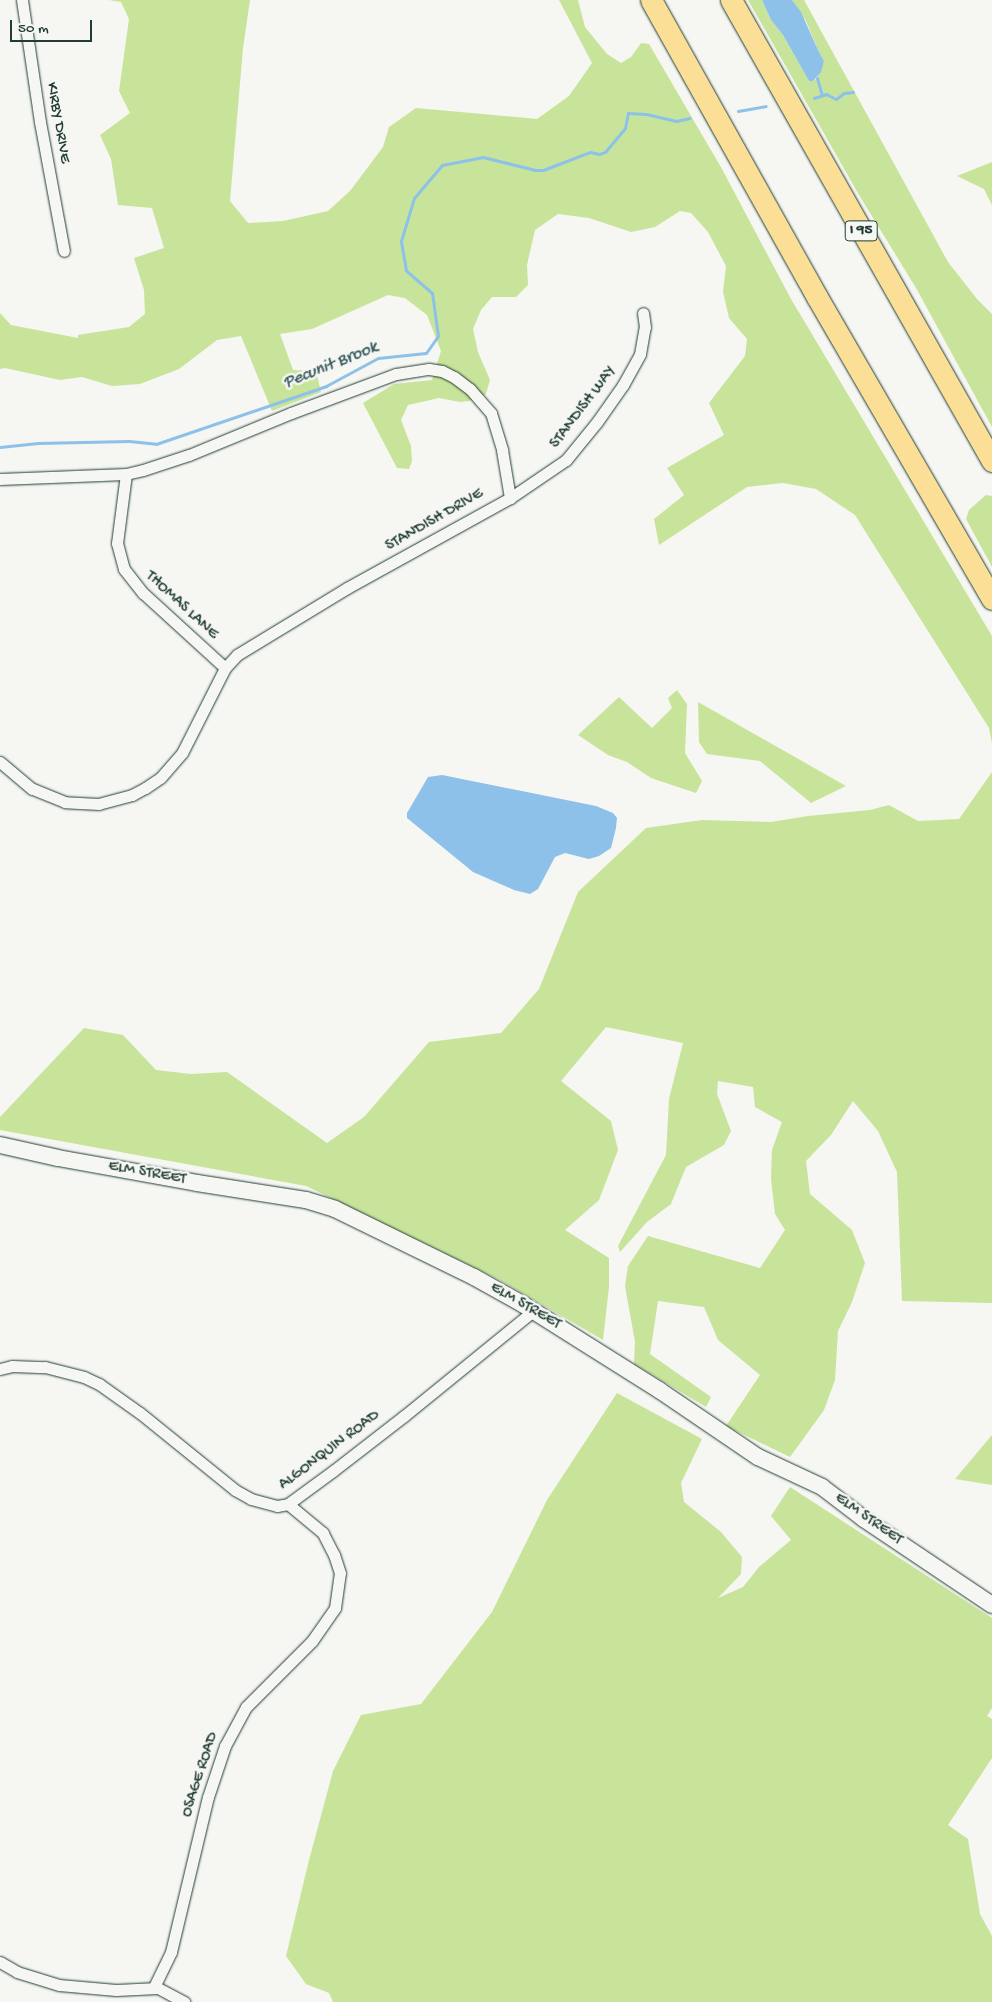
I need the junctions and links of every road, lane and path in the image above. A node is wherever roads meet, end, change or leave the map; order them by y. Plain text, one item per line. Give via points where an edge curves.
1 (22, 0) edge
2 (651, 0) edge
3 (731, 0) edge
4 (64, 251) dead end
5 (642, 313) dead end
6 (992, 461) edge
7 (126, 474) junction
8 (0, 479) edge
9 (510, 498) junction
10 (992, 599) edge
11 (225, 668) junction
12 (0, 762) edge
13 (0, 1145) edge
14 (533, 1310) junction
15 (0, 1369) edge
16 (288, 1504) junction
17 (992, 1605) edge
18 (0, 1962) edge
19 (154, 1987) junction
20 (184, 2002) edge

1 - 4 street, KIRBY DRIVE
2 - 10 highway via 817,297
3 - 6 highway, I 95
5 - 9 street, STANDISH WAY via 645,327 640,354 597,422 566,460
7 - 8 street, STANDISH DRIVE
7 - 9 street, STANDISH DRIVE via 189,455 396,374 429,369 454,377 470,389 491,413 502,450
7 - 11 street, THOMAS LANE via 117,543 124,569 143,593
9 - 11 street, STANDISH DRIVE via 346,588 248,647
11 - 12 street, STANDISH DRIVE via 182,753 160,778 132,795 99,804 65,802 32,788
13 - 14 street, ELM STREET via 197,1183 306,1200 474,1277
14 - 16 street, ALGONQUIN ROAD via 404,1416
14 - 17 street, ELM STREET via 758,1456 822,1487
15 - 16 street, ALGONQUIN ROAD via 44,1367 99,1384 235,1490 263,1504
16 - 19 street, OSAGE ROAD via 323,1533 334,1555 340,1573 335,1608 312,1641 246,1708 225,1746 208,1797 171,1952
18 - 19 street via 24,1975 59,1985 116,1990
19 - 20 street

